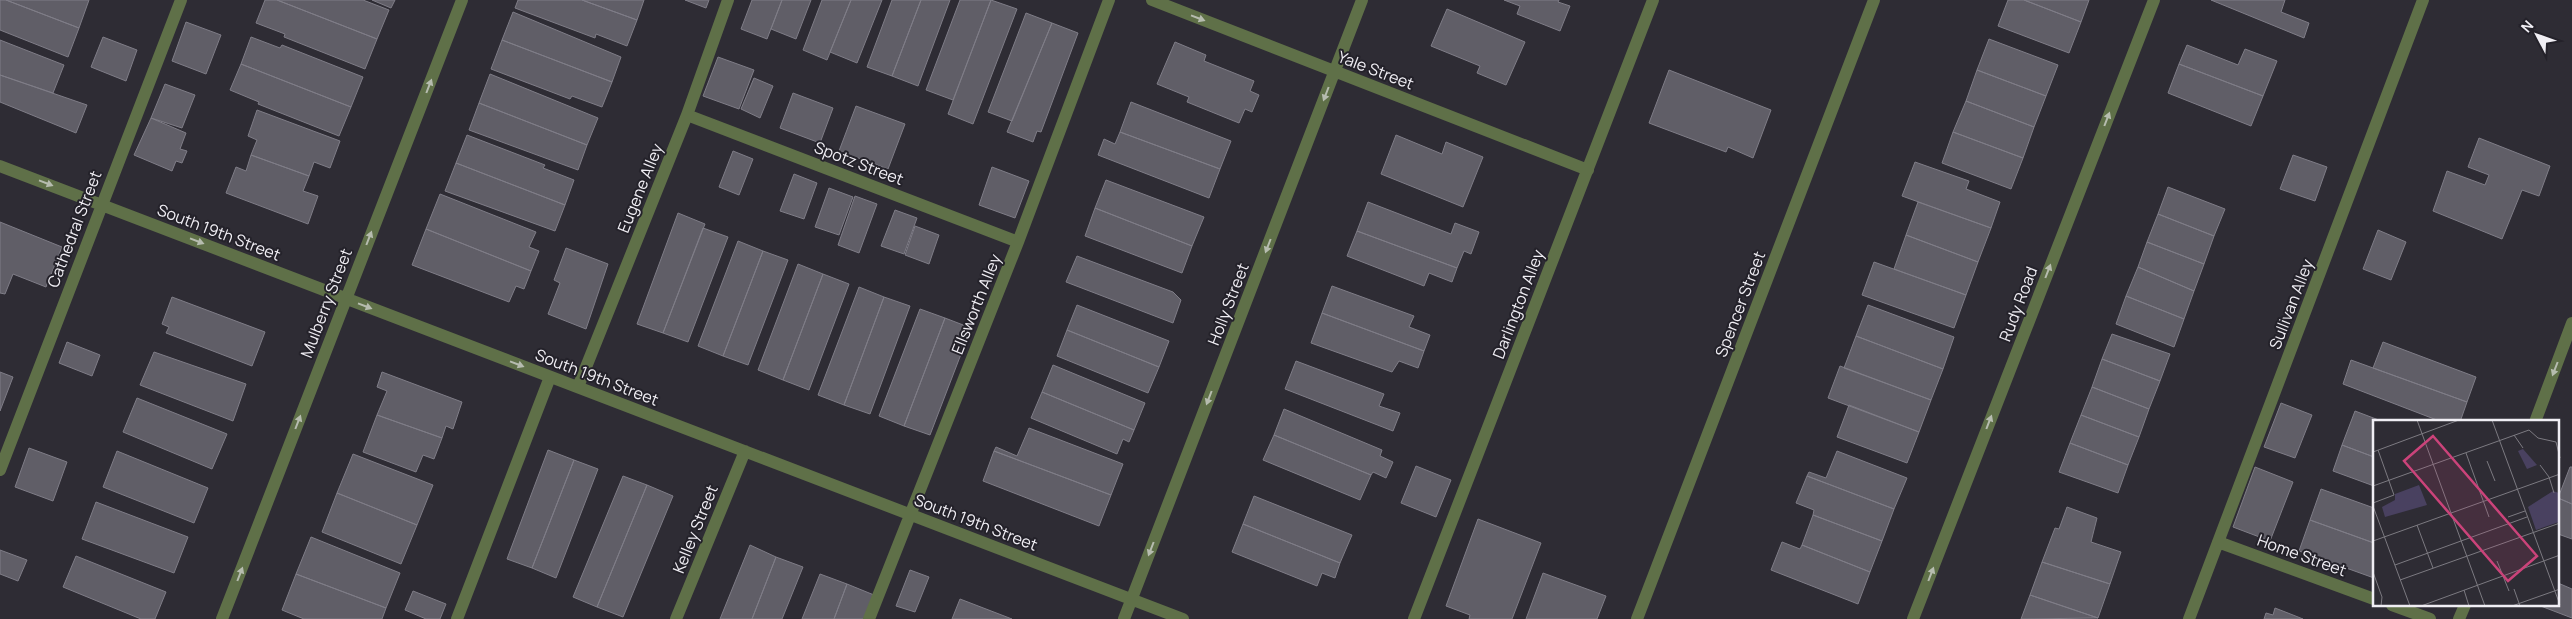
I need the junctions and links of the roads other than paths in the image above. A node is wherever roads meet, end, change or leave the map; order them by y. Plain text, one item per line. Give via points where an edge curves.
1 (180, 0) edge
2 (462, 0) edge
3 (728, 0) edge
4 (1109, 0) edge
5 (1152, 0) edge
6 (1362, 0) edge
7 (1653, 0) edge
8 (1874, 0) edge
9 (2154, 0) edge
10 (2422, 0) edge
11 (1335, 72) junction
12 (687, 115) junction
13 (0, 166) edge
14 (1588, 170) junction
15 (101, 204) junction
16 (1018, 242) junction
17 (346, 298) junction
18 (2572, 324) edge
19 (550, 377) junction
20 (578, 387) junction
21 (2536, 420) edge
22 (745, 451) junction
23 (0, 470) edge
24 (910, 514) junction
25 (2218, 542) junction
26 (1132, 599) junction
27 (2373, 599) edge
28 (2395, 606) edge
29 (2464, 606) edge
30 (222, 619) edge
31 (457, 619) edge
32 (676, 619) edge
33 (869, 619) edge
34 (1124, 619) edge
35 (1183, 619) edge
36 (1414, 619) edge
37 (1637, 619) edge
38 (1913, 619) edge
39 (2188, 619) edge
40 (2430, 619) edge
41 (2459, 619) edge

1 - 15 street, Cathedral Street
17 -> 2 street, Mulberry Street
3 - 12 street, Eugene Alley
4 - 16 street, Ellsworth Alley
5 -> 11 street, Yale Street
6 - 11 street, Holly Street
7 - 14 street, Darlington Alley
8 - 37 street, Spencer Street
38 -> 9 street, Rudy Road
10 - 25 street, Sullivan Alley
11 - 14 street, Yale Street
11 -> 26 street, Holly Street
12 - 16 street, Spotz Street
12 - 20 street, Eugene Alley
13 -> 15 street, South 19th Street
14 - 36 street, Darlington Alley
15 -> 17 street, South 19th Street
15 - 23 street, Cathedral Street
16 - 24 street, Ellsworth Alley
17 -> 19 street, South 19th Street
30 -> 17 street, Mulberry Street
18 -> 21 street
19 - 20 street, South 19th Street
19 - 31 street
20 - 22 street, South 19th Street
22 - 24 street, South 19th Street
22 - 32 street, Kelley Street
24 - 26 street, South 19th Street
24 - 33 street, Ellsworth Alley
25 - 27 street, Home Street
25 - 39 street, Sullivan Alley
26 - 34 street, Holly Street
26 - 35 street, South 19th Street
28 - 40 street
29 - 41 street

